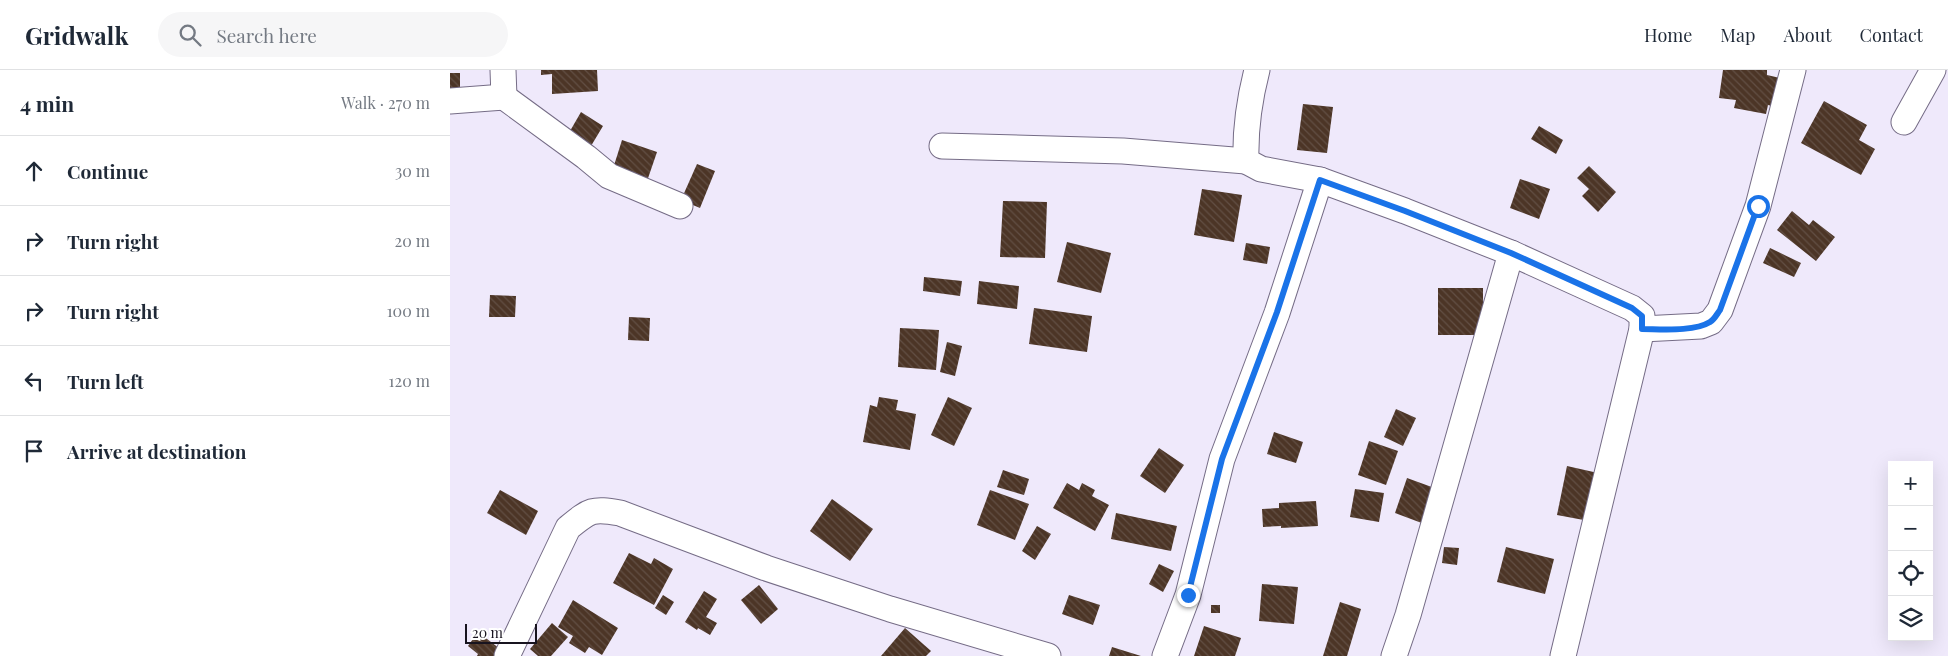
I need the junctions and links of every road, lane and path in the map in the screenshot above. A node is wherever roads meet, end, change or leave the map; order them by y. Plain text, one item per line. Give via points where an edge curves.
1 (503, 70) edge
2 (1257, 70) edge
3 (1793, 70) edge
4 (1933, 70) edge
5 (504, 97) junction
6 (450, 101) edge
7 (1904, 122) dead end
8 (942, 146) dead end
9 (1246, 161) junction
10 (1320, 180) junction
11 (680, 206) dead end
12 (1511, 253) junction
13 (1642, 329) junction
14 (507, 656) edge
15 (1048, 656) edge
16 (1165, 656) edge
17 (1394, 656) edge
18 (1564, 656) edge

1 - 5 street
2 - 9 street via 1248,104
3 - 13 street via 1758,206 1720,310 1711,322 1701,326
4 - 7 street
5 - 6 street
5 - 11 street via 609,176
8 - 9 street via 1123,151
9 - 10 street via 1261,170
10 - 12 street
10 - 16 street via 1277,312 1222,459 1188,595
12 - 13 street via 1632,308 1642,316
12 - 17 street
13 - 18 street
14 - 15 street via 568,528 598,509 620,513 766,568

